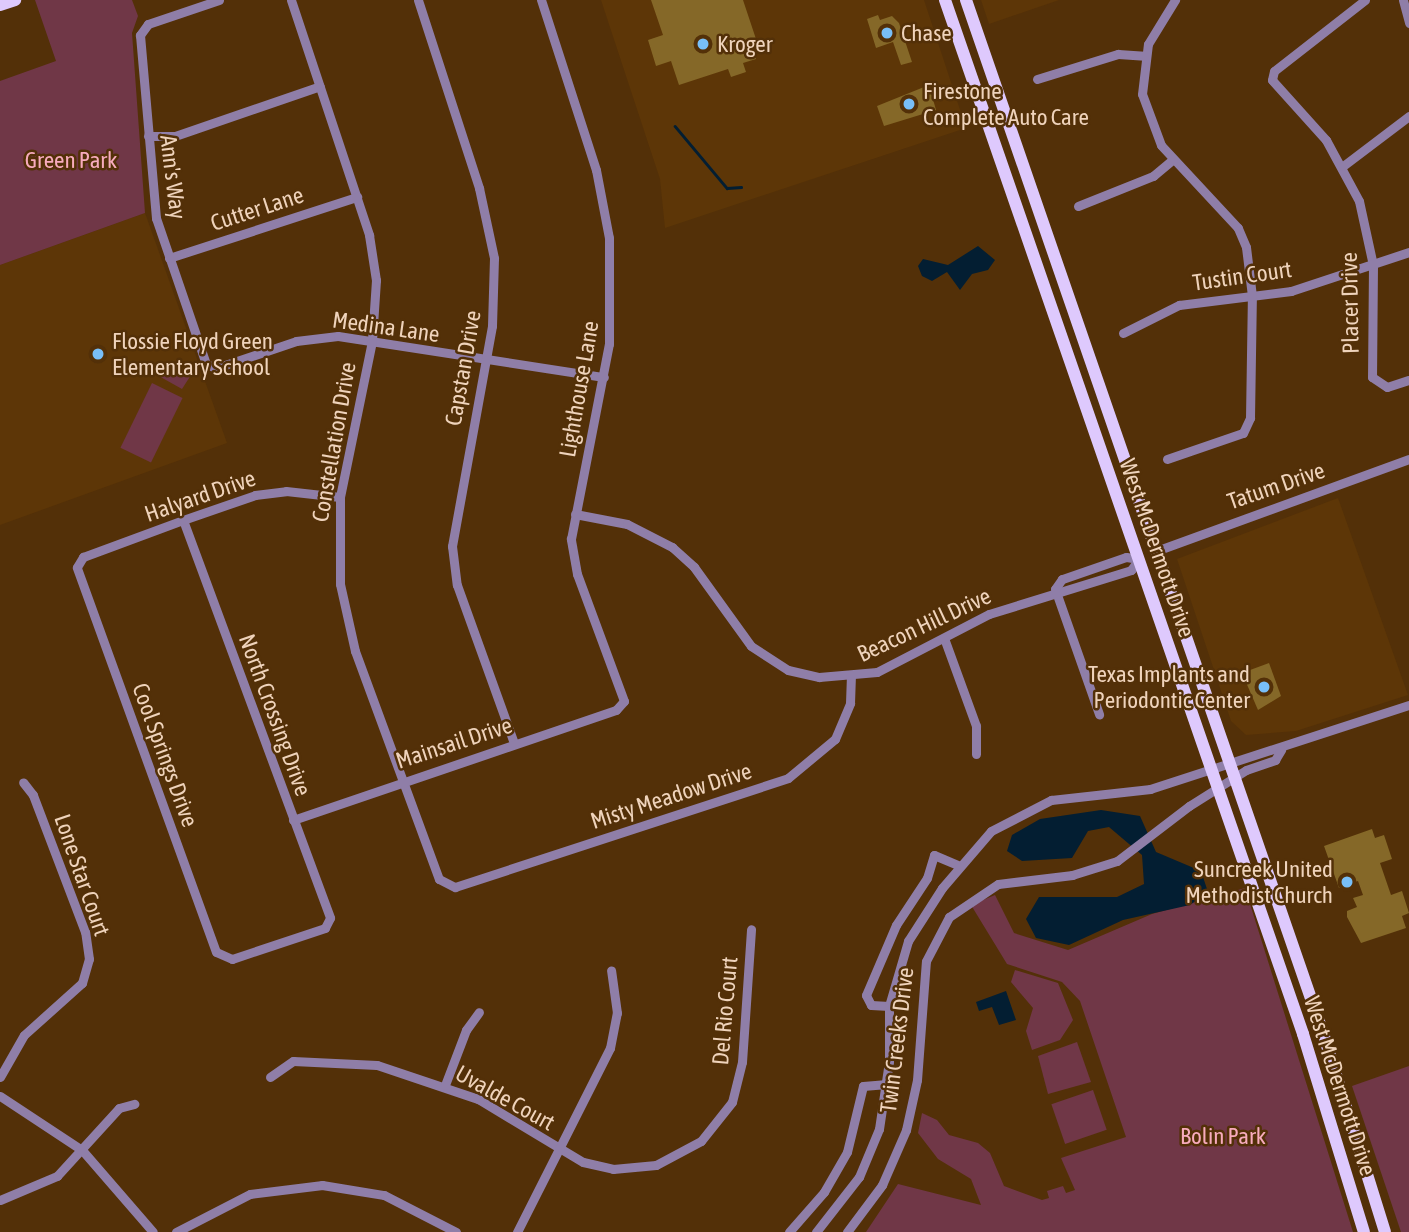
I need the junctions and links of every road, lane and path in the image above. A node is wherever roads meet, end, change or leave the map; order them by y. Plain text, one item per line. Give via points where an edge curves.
1 (15, 0) edge
2 (219, 0) edge
3 (291, 0) edge
4 (418, 0) edge
5 (541, 0) edge
6 (945, 0) edge
7 (965, 0) edge
8 (1175, 0) edge
9 (1365, 0) edge
10 (1403, 0) edge
11 (0, 5) edge
12 (1409, 23) edge
13 (1144, 57) junction
14 (1037, 79) dead end
15 (320, 86) junction
16 (1409, 116) edge
17 (148, 136) junction
18 (1172, 160) junction
19 (1343, 166) junction
20 (357, 197) junction
21 (1077, 206) dead end
22 (1409, 252) edge
23 (169, 258) junction
24 (1373, 265) junction
25 (1252, 296) junction
26 (1123, 333) dead end
27 (372, 341) junction
28 (486, 356) junction
29 (209, 366) joint
30 (604, 377) junction
31 (1409, 380) edge
32 (1167, 459) dead end
33 (1409, 459) edge
34 (340, 497) junction
35 (575, 514) junction
36 (183, 520) junction
37 (1156, 551) junction
38 (1139, 559) junction
39 (78, 563) joint
40 (1055, 589) junction
41 (944, 638) junction
42 (851, 678) junction
43 (624, 701) joint
44 (1409, 705) edge
45 (1099, 715) dead end
46 (514, 743) junction
47 (1281, 750) junction
48 (976, 754) dead end
49 (1230, 763) junction
50 (1211, 768) junction
51 (1234, 778) junction
52 (402, 780) junction
53 (23, 782) dead end
54 (1218, 789) junction
55 (293, 820) junction
56 (960, 866) junction
57 (446, 885) joint
58 (329, 922) joint
59 (751, 929) dead end
60 (611, 970) dead end
61 (889, 1006) junction
62 (479, 1012) dead end
63 (0, 1077) edge
64 (270, 1077) dead end
65 (445, 1084) junction
66 (887, 1084) junction
67 (0, 1096) edge
68 (134, 1104) dead end
69 (82, 1150) junction
70 (559, 1150) junction
71 (0, 1200) edge
72 (153, 1232) edge
73 (176, 1232) edge
74 (456, 1232) edge
75 (517, 1232) edge
76 (789, 1232) edge
77 (816, 1232) edge
78 (847, 1232) edge
79 (1364, 1232) edge
80 (1385, 1232) edge

1 - 11 main road
2 - 17 street, Ann's Way via 144,27
3 - 15 street, Constellation Drive
4 - 28 street, Capstan Drive via 488,223 496,284
5 - 30 street, Lighthouse Lane via 606,215 612,299
6 - 38 main road, West McDermott Drive
7 - 37 main road, West McDermott Drive
8 - 13 street via 1157,23
9 - 19 street, Placer Drive via 1272,76 1276,88 1310,121
10 - 12 street
13 - 14 street via 1118,54
13 - 18 street via 1148,120
15 - 17 street via 175,136
15 - 20 street, Constellation Drive
16 - 19 street
17 - 23 street, Ann's Way via 153,201
18 - 21 street via 1153,176
18 - 25 street via 1238,228 1250,264
19 - 24 street, Placer Drive via 1359,201
20 - 23 street, Cutter Lane
20 - 27 street, Constellation Drive via 374,257
22 - 24 street, Tustin Court
23 - 29 street, Ann's Way
24 - 25 street, Tustin Court via 1291,291
24 - 31 street, Placer Drive via 1371,372 1378,384
25 - 26 street, Tustin Court via 1179,304
25 - 32 street via 1248,427
27 - 28 street, Medina Lane
27 - 29 street, Medina Lane via 311,338
27 - 34 street, Constellation Drive
28 - 30 street, Medina Lane
28 - 46 street, Capstan Drive via 452,546 457,585
30 - 35 street, Lighthouse Lane
33 - 37 street, Tatum Drive
34 - 36 street, Halyard Drive via 271,492
34 - 52 street, Constellation Drive via 338,566 348,629
35 - 42 street, Beacon Hill Drive via 626,524 672,547 694,567 739,635 773,663 803,674
35 - 43 street, Lighthouse Lane via 572,559
36 - 39 street, Halyard Drive
36 - 55 street, North Crossing Drive
37 - 38 main road
37 - 49 main road, West McDermott Drive
38 - 40 street, Beacon Hill Drive via 1126,557 1062,579
38 - 40 street, Beacon Hill Drive via 1131,570 1066,592
38 - 50 main road, West McDermott Drive
39 - 58 street, Cool Springs Drive via 222,958
40 - 41 street, Beacon Hill Drive via 989,614
40 - 45 street
41 - 42 street, Beacon Hill Drive via 877,672
41 - 48 street via 976,726
42 - 57 street, Misty Meadow Drive via 850,703 835,739 788,778
43 - 46 street, Mainsail Drive via 616,710
44 - 47 street
46 - 52 street, Mainsail Drive
47 - 49 street, Twin Creeks Drive
47 - 51 street, Twin Creeks Drive via 1275,760
49 - 50 street, Twin Creeks Drive
49 - 51 main road, West McDermott Drive
50 - 54 main road, West McDermott Drive
50 - 56 street, Twin Creeks Drive via 1140,792 1062,797 1029,807 991,831
51 - 54 street, Twin Creeks Drive
51 - 80 main road, West McDermott Drive via 1323,1033
52 - 55 street, Mainsail Drive
52 - 57 street, Constellation Drive
53 - 63 street, Lone Star Court via 33,795 85,932 89,959 82,983 24,1035
54 - 78 street, Twin Creeks Drive via 1131,854 1086,873 998,884 949,917 926,961 917,1080 906,1130 882,1185
54 - 79 main road, West McDermott Drive
55 - 58 street, North Crossing Drive
56 - 61 street, Twin Creeks Drive via 915,928
56 - 61 street via 945,855 934,855 927,878 896,925 866,995 871,1005
59 - 70 street, Del Rio Court via 743,1062 732,1102 715,1128 677,1158 635,1169 601,1167
60 - 70 street via 617,1013 611,1048
61 - 66 street, Twin Creeks Drive
62 - 65 street via 466,1030
64 - 65 street, Uvalde Court via 293,1061 336,1061 377,1065
65 - 70 street, Uvalde Court
66 - 76 street via 863,1086 847,1152 824,1192
66 - 77 street, Twin Creeks Drive via 866,1161
67 - 69 street
68 - 69 street via 118,1108
69 - 71 street via 49,1181
69 - 72 street
70 - 75 street
73 - 74 street via 250,1194 322,1185 392,1198

